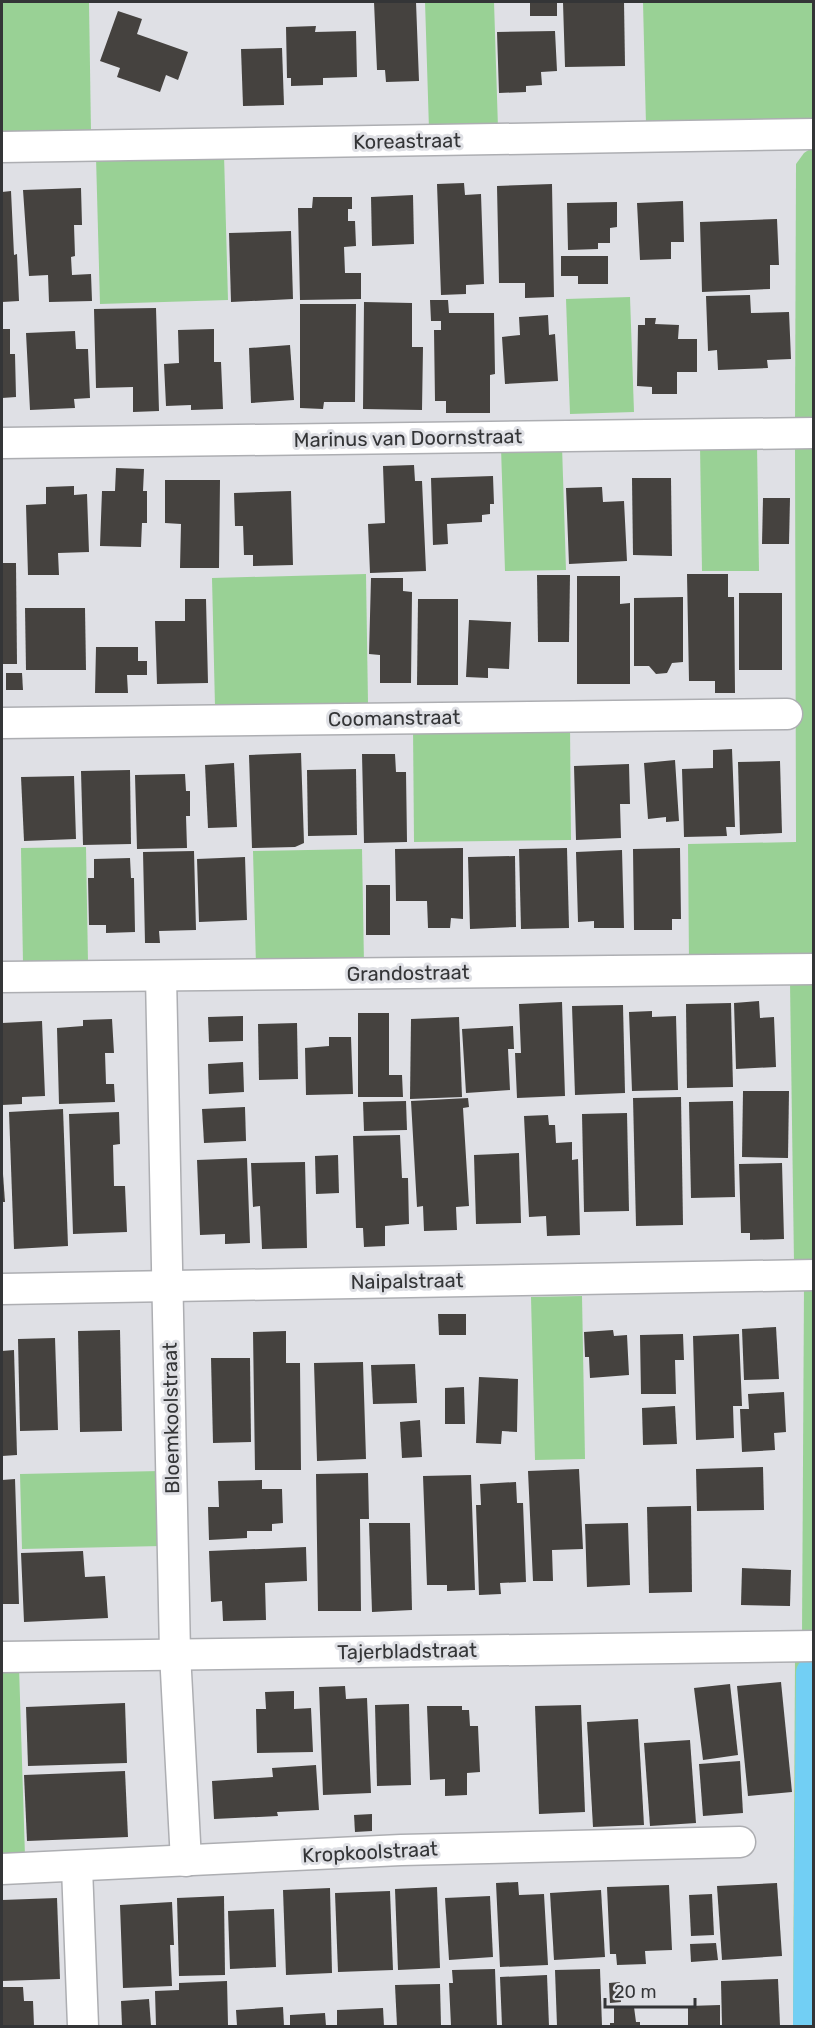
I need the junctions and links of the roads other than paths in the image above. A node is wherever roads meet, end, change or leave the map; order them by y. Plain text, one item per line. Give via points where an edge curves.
1 (813, 134) edge
2 (2, 147) edge
3 (813, 433) edge
4 (2, 443) edge
5 (787, 714) dead end
6 (2, 723) edge
7 (813, 969) edge
8 (161, 976) junction
9 (2, 977) edge
10 (813, 1275) edge
11 (169, 1285) junction
12 (2, 1288) edge
13 (813, 1646) edge
14 (175, 1653) junction
15 (2, 1657) edge
16 (740, 1842) dead end
17 (186, 1861) junction
18 (77, 1867) junction
19 (2, 1869) edge
20 (83, 2026) edge

1 - 2 street, Koreastraat
3 - 4 street, Marinus van Doornstraat
5 - 6 street, Coomanstraat
7 - 8 street, Grandostraat
8 - 9 street, Grandostraat
8 - 11 street, Bloemkoolstraat
10 - 11 street, Naipalstraat
11 - 12 street, Naipalstraat
11 - 14 street, Bloemkoolstraat
13 - 14 street, Tajerbladstraat
14 - 15 street, Tajerbladstraat
14 - 17 street, Bloemkoolstraat
16 - 17 street, Kropkoolstraat via 401,1850
17 - 18 street, Kropkoolstraat
18 - 19 street, Kropkoolstraat
18 - 20 street

